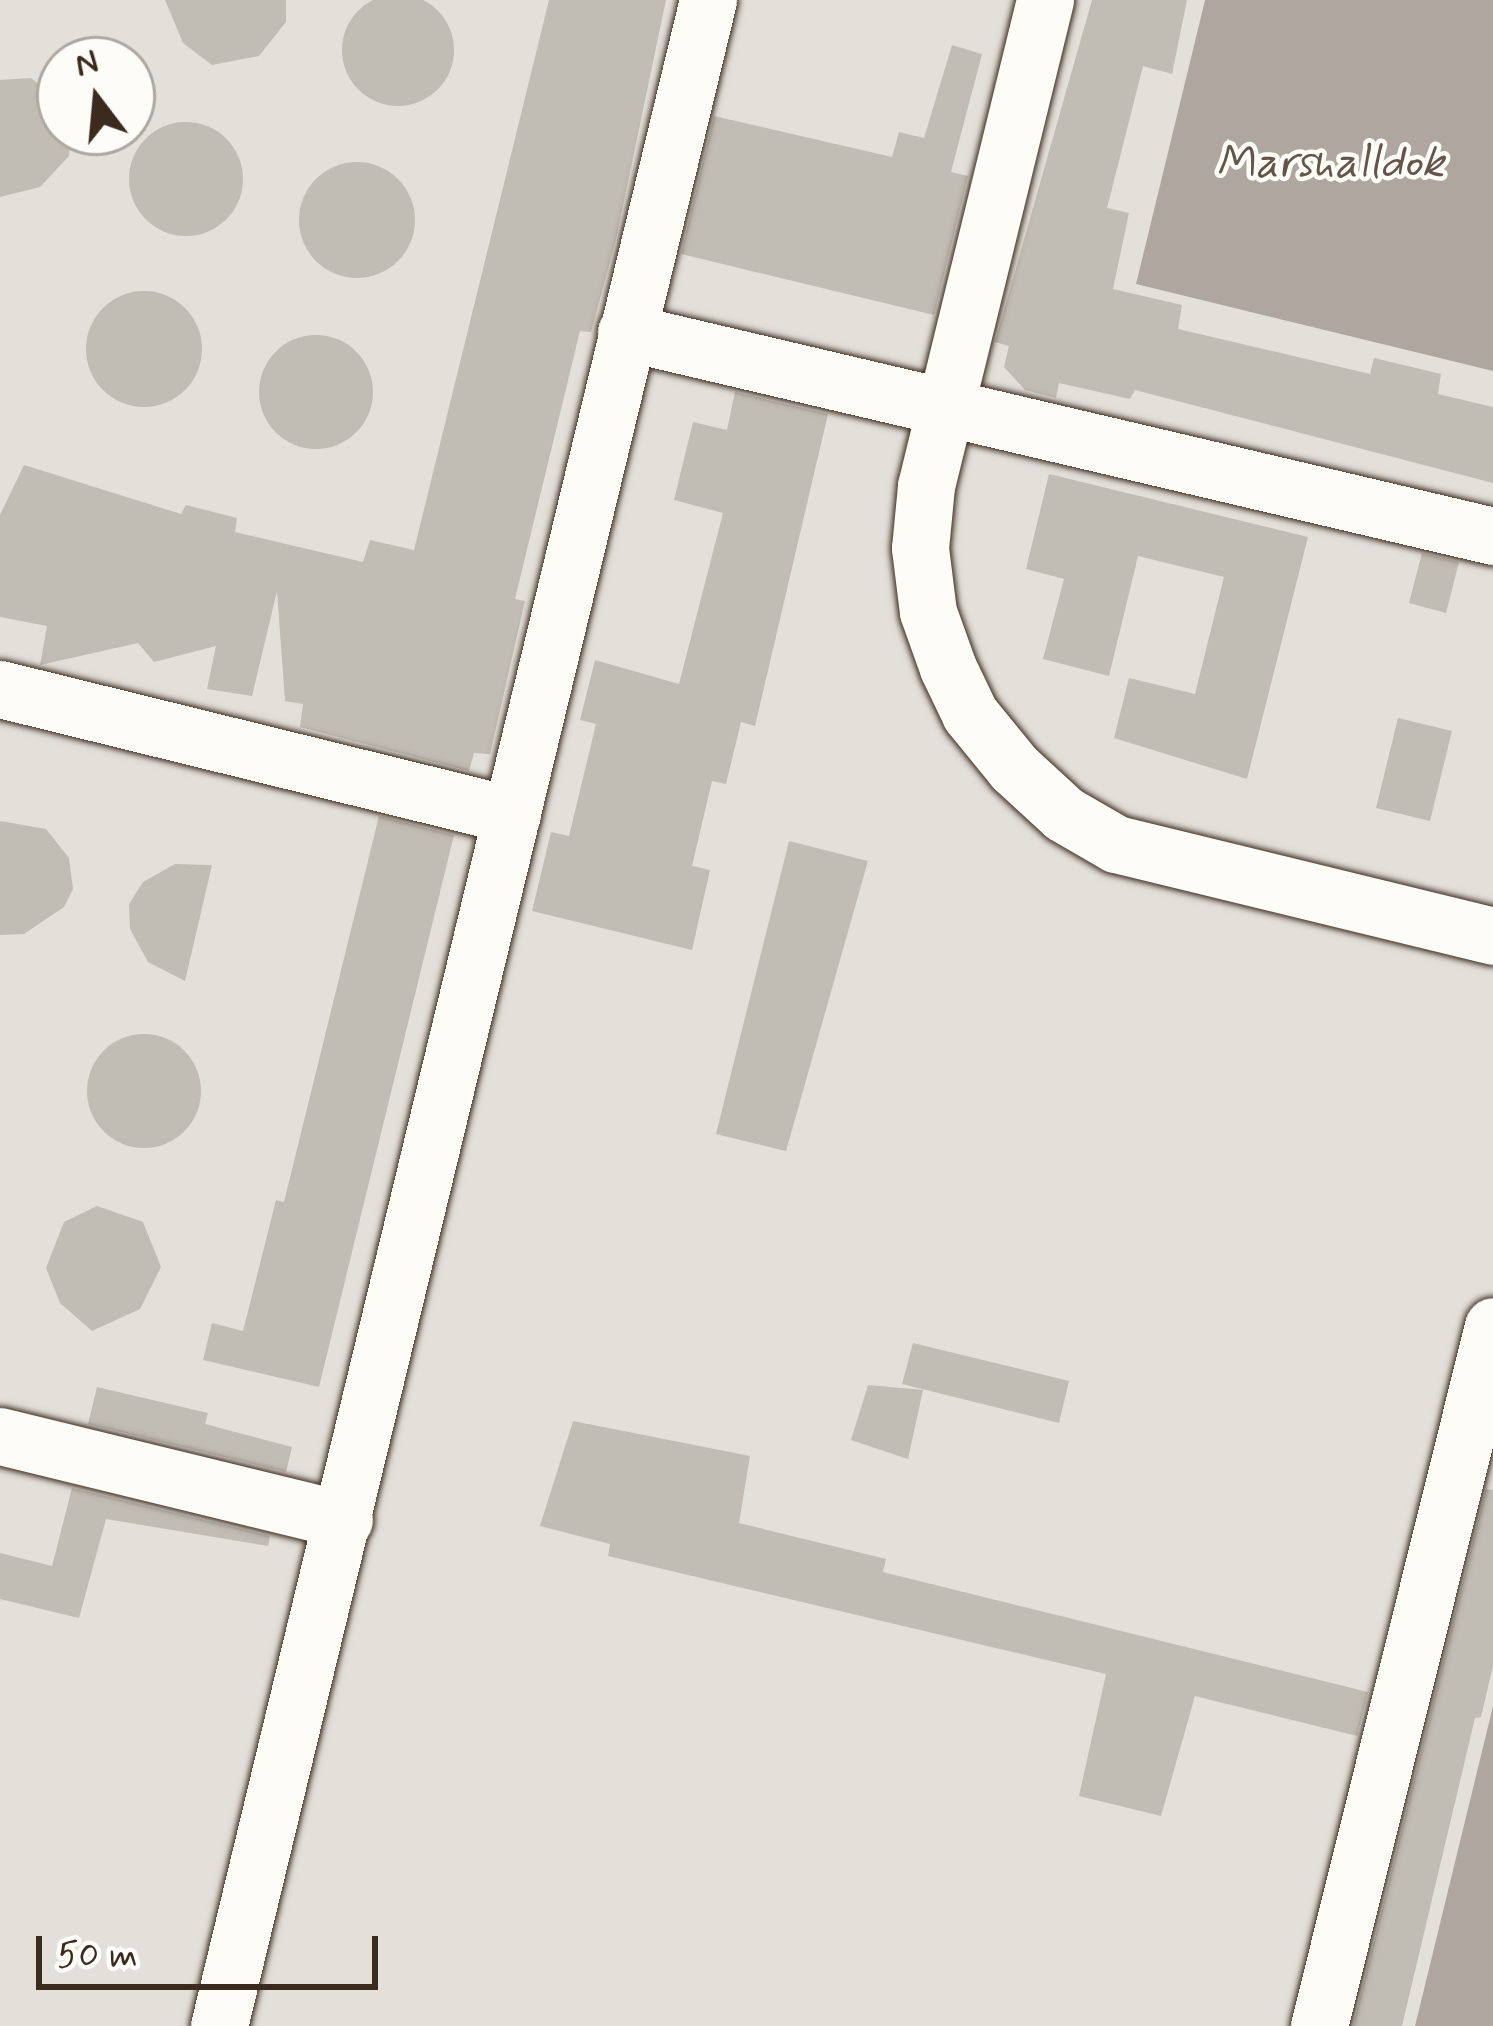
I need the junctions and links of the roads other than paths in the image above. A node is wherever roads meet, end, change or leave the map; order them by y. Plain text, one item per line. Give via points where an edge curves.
1 (708, 0) edge
2 (1045, 0) edge
3 (626, 332) junction
4 (946, 406) junction
5 (1493, 536) edge
6 (0, 689) edge
7 (512, 814) junction
8 (1493, 936) edge
9 (1493, 1326) edge
10 (0, 1436) edge
11 (344, 1520) junction
12 (219, 2026) edge
13 (1319, 2026) edge

1 - 3 lane
2 - 4 lane
3 - 4 lane
3 - 7 lane
4 - 5 lane
4 - 8 lane via 920,548 928,612 970,714 1014,768 1064,814 1116,844
6 - 7 lane
7 - 11 lane
9 - 13 lane
10 - 11 lane
11 - 12 lane

